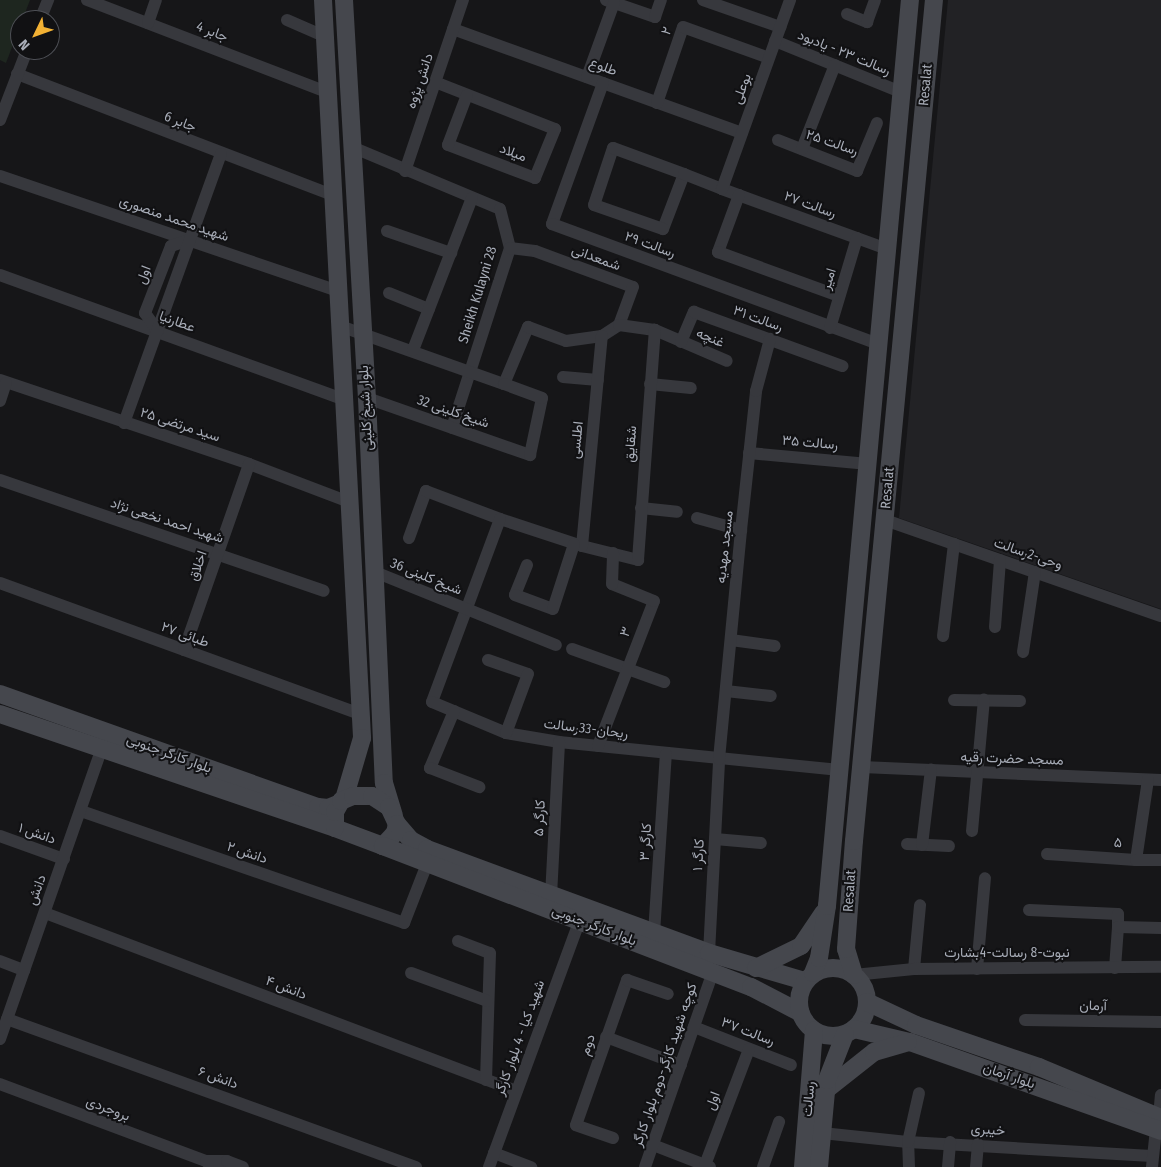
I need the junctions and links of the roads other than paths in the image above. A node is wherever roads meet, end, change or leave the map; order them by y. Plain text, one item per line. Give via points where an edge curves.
1 (87, 0) edge
2 (156, 0) edge
3 (323, 0) edge
4 (344, 0) edge
5 (463, 0) edge
6 (661, 0) edge
7 (703, 0) edge
8 (790, 0) edge
9 (875, 0) edge
10 (910, 0) edge
11 (934, 0) edge
12 (610, 1) edge
13 (847, 14) dead end
14 (287, 20) dead end
15 (148, 24) junction
16 (780, 27) junction
17 (453, 29) junction
18 (324, 36) junction
19 (775, 41) junction
20 (769, 58) junction
21 (23, 60) edge
22 (835, 65) junction
23 (17, 74) junction
24 (587, 77) junction
25 (435, 82) junction
26 (603, 83) junction
27 (327, 92) junction
28 (903, 93) junction
29 (467, 95) junction
30 (925, 96) junction
31 (657, 103) junction
32 (3, 104) edge
33 (0, 120) edge
34 (877, 123) dead end
35 (742, 133) junction
36 (778, 140) dead end
37 (352, 147) junction
38 (802, 149) junction
39 (221, 154) junction
40 (405, 171) junction
41 (684, 174) junction
42 (0, 176) edge
43 (722, 189) junction
44 (332, 195) junction
45 (739, 195) junction
46 (472, 198) junction
47 (388, 231) dead end
48 (857, 238) junction
49 (190, 240) junction
50 (510, 248) junction
51 (887, 249) junction
52 (451, 253) junction
53 (0, 275) edge
54 (338, 291) junction
55 (389, 293) dead end
56 (839, 296) junction
57 (429, 309) junction
58 (619, 325) junction
59 (340, 326) junction
60 (830, 328) junction
61 (654, 330) junction
62 (158, 331) junction
63 (362, 332) junction
64 (602, 336) junction
65 (770, 339) junction
66 (681, 342) junction
67 (879, 344) junction
68 (413, 350) junction
69 (727, 362) dead end
70 (842, 366) dead end
71 (471, 372) junction
72 (563, 377) dead end
73 (598, 380) junction
74 (3, 382) edge
75 (504, 384) junction
76 (650, 384) junction
77 (691, 388) dead end
78 (367, 398) junction
79 (344, 399) junction
80 (0, 401) edge
81 (124, 423) junction
82 (452, 428) junction
83 (749, 453) junction
84 (249, 464) junction
85 (868, 464) junction
86 (0, 480) edge
87 (349, 502) junction
88 (641, 508) junction
89 (677, 512) dead end
90 (697, 518) dead end
91 (500, 519) junction
92 (886, 520) junction
93 (741, 530) junction
94 (409, 538) dead end
95 (954, 544) junction
96 (578, 545) junction
97 (613, 553) junction
98 (218, 554) junction
99 (1000, 560) junction
100 (527, 564) dead end
101 (374, 572) junction
102 (1035, 572) junction
103 (0, 583) edge
104 (324, 591) dead end
105 (466, 610) junction
106 (1161, 616) edge
107 (995, 627) dead end
108 (943, 636) dead end
109 (731, 640) junction
110 (556, 645) dead end
111 (775, 646) dead end
112 (572, 649) dead end
113 (184, 650) junction
114 (1022, 652) dead end
115 (488, 660) dead end
116 (628, 669) junction
117 (664, 682) dead end
118 (726, 690) junction
119 (0, 694) edge
120 (771, 696) dead end
121 (954, 700) dead end
122 (984, 700) junction
123 (1020, 701) dead end
124 (454, 711) junction
125 (0, 714) edge
126 (360, 714) junction
127 (506, 733) junction
128 (559, 742) junction
129 (598, 746) junction
130 (101, 750) junction
131 (666, 754) junction
132 (719, 760) junction
133 (358, 761) junction
134 (383, 763) junction
135 (862, 767) junction
136 (840, 770) junction
137 (931, 770) junction
138 (977, 772) junction
139 (1148, 780) junction
140 (1161, 780) edge
141 (479, 787) dead end
142 (341, 802) junction
143 (81, 811) junction
144 (396, 820) junction
145 (335, 828) junction
146 (972, 831) dead end
147 (0, 836) edge
148 (715, 839) junction
149 (761, 843) dead end
150 (907, 844) dead end
151 (922, 845) junction
152 (383, 846) junction
153 (949, 846) dead end
154 (1047, 854) dead end
155 (64, 859) junction
156 (1136, 860) junction
157 (1161, 860) edge
158 (427, 864) junction
159 (985, 878) dead end
160 (551, 896) junction
161 (920, 905) dead end
162 (827, 906) junction
163 (1029, 910) dead end
164 (45, 913) junction
165 (580, 920) junction
166 (1118, 927) junction
167 (1161, 928) edge
168 (654, 933) junction
169 (458, 941) dead end
170 (822, 941) junction
171 (847, 944) junction
172 (708, 953) junction
173 (0, 962) edge
174 (1161, 967) edge
175 (756, 968) junction
176 (1115, 968) junction
177 (914, 969) junction
178 (977, 969) junction
179 (24, 970) junction
180 (713, 972) junction
181 (412, 973) dead end
182 (854, 975) junction
183 (809, 977) junction
184 (668, 994) dead end
185 (488, 1001) junction
186 (867, 1002) junction
187 (801, 1013) junction
188 (7, 1018) junction
189 (1025, 1020) dead end
190 (1161, 1022) edge
191 (694, 1028) junction
192 (814, 1030) junction
193 (849, 1031) junction
194 (606, 1038) junction
195 (0, 1039) edge
196 (910, 1042) junction
197 (749, 1049) junction
198 (681, 1065) junction
199 (791, 1065) dead end
200 (486, 1080) junction
201 (0, 1084) edge
202 (826, 1090) junction
203 (516, 1091) junction
204 (919, 1093) dead end
205 (1161, 1095) edge
206 (779, 1122) dead end
207 (1159, 1124) edge
208 (822, 1133) junction
209 (613, 1138) dead end
210 (908, 1142) junction
211 (950, 1142) junction
212 (978, 1144) junction
213 (653, 1145) junction
214 (494, 1153) junction
215 (1152, 1162) edge
216 (207, 1165) edge
217 (707, 1166) edge
218 (243, 1167) edge
219 (416, 1167) edge
220 (489, 1167) edge
221 (531, 1167) edge
222 (645, 1167) edge
223 (763, 1167) edge
224 (803, 1167) edge
225 (819, 1167) edge
226 (909, 1167) edge
227 (948, 1167) edge
228 (976, 1167) edge

1 - 15 street, جابر 4
2 - 15 street
3 - 18 main road, بلوار شیخ کلینی
4 - 37 main road, بلوار شیخ کلینی
5 - 17 street, دانش پژوه
6 - 12 street via 655,17
7 - 16 street
8 - 16 street, بوعلی
9 - 13 street via 867,22
10 - 28 main road, Resalat
11 - 30 main road, Resalat
12 - 24 street
14 - 18 street
15 - 27 street, جابر 4
16 - 19 street, بوعلی
17 - 24 street, طلوع
17 - 25 street, دانش پژوه
18 - 27 main road, بلوار شیخ کلینی
19 - 20 street, بوعلی
19 - 22 street, رسالت ۲۳ - یادبود
20 - 31 street, ۲ via 683,27
20 - 35 street, بوعلی
21 - 23 street
22 - 28 street, رسالت ۲۳ - یادبود
22 - 38 street
23 - 32 street
23 - 39 street, جابر 6
24 - 26 street, طلوع
25 - 29 street, میلاد
25 - 40 street, دانش پژوه
26 - 31 street, طلوع
26 - 60 street, رسالت ۲۹ via 552,224
27 - 44 main road, بلوار شیخ کلینی
28 - 30 main road
28 - 51 main road, Resalat
29 - 29 street, میلاد via 555,129 536,178 448,145
30 - 92 main road, Resalat
31 - 35 street, طلوع
32 - 33 street
34 - 38 street, رسالت ۲۵ via 857,171
35 - 43 street, بوعلی
36 - 38 street, رسالت ۲۵
37 - 40 street, Sheikh Kulayni 28
37 - 63 main road, بلوار شیخ کلینی
39 - 44 street, جابر 6
39 - 49 street
40 - 46 street, Sheikh Kulayni 28
41 - 41 street, رسالت ۲۷ via 614,148 594,205 663,229
41 - 43 street, رسالت ۲۷
42 - 49 street, شهید محمد منصوری
43 - 45 street, رسالت ۲۷
44 - 54 main road, بلوار شیخ کلینی
45 - 48 street, رسالت ۲۷
45 - 56 street via 718,252
46 - 50 street, Sheikh Kulayni 28 via 500,209
46 - 52 street
47 - 52 street
48 - 51 street, رسالت ۲۷
48 - 56 street, امیر
49 - 54 street, شهید محمد منصوری
49 - 62 street
49 - 62 street, اول via 172,246 145,313
50 - 58 street, شمعدانی via 535,251 633,287
50 - 71 street, Sheikh Kulayni 28
51 - 67 main road, Resalat
52 - 57 street
53 - 62 street, عطارنیا
54 - 59 main road, بلوار شیخ کلینی
55 - 57 street
56 - 60 street, امیر
57 - 68 street
58 - 61 street, غنچه
58 - 64 street
59 - 63 street
59 - 79 main road, بلوار شیخ کلینی
60 - 67 street, رسالت ۲۹
61 - 66 street, غنچه
61 - 76 street, شقایق
62 - 79 street, عطارنیا
62 - 81 street
63 - 68 street
63 - 78 main road, بلوار شیخ کلینی
64 - 73 street, اطلسی
64 - 75 street via 566,341 528,327
65 - 66 street, رسالت ۳۱ via 694,312
65 - 70 street, رسالت ۳۱
65 - 83 street, مسجد مهدیه via 756,391
66 - 69 street, غنچه
67 - 85 main road, Resalat
68 - 71 street
71 - 75 street
71 - 82 street, Sheikh Kulayni 28
72 - 73 street
73 - 96 street, اطلسی
74 - 80 street
74 - 81 street, ۲۵ سید مرتضی
75 - 82 street, شیخ کلینی 32 via 542,398 530,455
76 - 77 street
76 - 88 street, شقایق
78 - 82 street, شیخ کلینی 32
78 - 101 main road, بلوار شیخ کلینی
79 - 87 main road, بلوار شیخ کلینی
81 - 84 street, ۲۵ سید مرتضی
83 - 85 street, رسالت ۳۵
83 - 93 street, مسجد مهدیه
84 - 87 street, ۲۵ سید مرتضی
84 - 98 street, اخلاق
85 - 136 main road, Resalat
86 - 98 street, شهید احمد نخعی نژاد
87 - 126 main road, بلوار شیخ کلینی
88 - 89 street
88 - 97 street, شقایق via 638,560
90 - 93 street
91 - 94 street via 426,490
91 - 96 street
91 - 105 street
92 - 95 street, وحی-2رسالت
92 - 135 main road, Resalat
93 - 109 street, مسجد مهدیه
95 - 99 street, وحی-2رسالت
95 - 108 street
96 - 97 street
96 - 100 street, اطلسی via 553,609 515,596
97 - 116 street, ۳ via 612,584 654,601
98 - 104 street, شهید احمد نخعی نژاد
98 - 113 street, اخلاق
99 - 102 street, وحی-2رسالت
99 - 107 street
101 - 105 street, شیخ کلینی 36
101 - 134 main road, بلوار شیخ کلینی
102 - 106 street, وحی-2رسالت
102 - 114 street
103 - 113 street, طبائی ۲۷
105 - 110 street, شیخ کلینی 36
105 - 124 street, ریحان-33رسالت via 432,702
109 - 111 street
109 - 118 street, مسجد مهدیه
112 - 116 street
113 - 126 street, طبائی ۲۷
115 - 127 street via 528,674
116 - 117 street
116 - 129 street, ۳
118 - 120 street
118 - 132 street, مسجد مهدیه
119 - 142 main road, بلوار کارگر جنوبی via 318,806 328,808
121 - 122 street
122 - 123 street
122 - 138 street
124 - 127 street, ریحان-33رسالت
124 - 141 street via 430,768
125 - 130 main road, بلوار کارگر جنوبی
126 - 133 main road, بلوار شیخ کلینی via 362,738
127 - 128 street, ریحان-33رسالت
128 - 129 street, ریحان-33رسالت
128 - 160 street, کارگر ۵
129 - 131 street, ریحان-33رسالت
130 - 143 street, دانش
130 - 145 main road, بلوار کارگر جنوبی
131 - 132 street, ریحان-33رسالت
131 - 168 street, کارگر ۳
132 - 136 street, ریحان-33رسالت
132 - 148 street, کارگر ۱
133 - 134 main road via 360,767 373,772
133 - 142 main road, بلوار شیخ کلینی
134 - 144 main road, بلوار شیخ کلینی via 384,782
135 - 137 street, مسجد حضرت رقیه
135 - 171 main road, Resalat
136 - 162 main road, Resalat
137 - 138 street, مسجد حضرت رقیه
137 - 151 street
138 - 139 street, مسجد حضرت رقیه
138 - 146 street
139 - 140 street, مسجد حضرت رقیه
139 - 156 street, ۵
142 - 144 main road via 362,794 372,796 389,807
142 - 145 main road
143 - 155 street, دانش
143 - 158 street, دانش ۲ via 404,923
144 - 152 main road via 395,833
144 - 160 main road, بلوار کارگر جنوبی via 411,840 428,849
145 - 152 main road
147 - 155 street, دانش ۱
148 - 149 street
148 - 172 street, کارگر ۱
150 - 151 street
151 - 153 street
152 - 158 main road, بلوار کارگر جنوبی
154 - 156 street, ۵
155 - 164 street, دانش
156 - 157 street
158 - 165 main road, بلوار کارگر جنوبی
159 - 178 street
160 - 168 main road, بلوار کارگر جنوبی
161 - 177 street
162 - 170 main road, Resalat
162 - 175 main road via 801,946
163 - 166 street via 1118,914
164 - 179 street, دانش
164 - 200 street, دانش ۴
165 - 180 main road, بلوار کارگر جنوبی
165 - 203 street, شهید کیا - 4 بلوار کارگر
166 - 167 street
166 - 176 street
168 - 172 main road, بلوار کارگر جنوبی
169 - 185 street via 490,953
170 - 171 main road via 833,951
170 - 183 main road, Resalat
171 - 182 main road, Resalat
172 - 175 main road, بلوار کارگر جنوبی
173 - 179 street
174 - 176 street, نبوت-8 رسالت-4بشارت
175 - 183 main road, بلوار کارگر جنوبی
176 - 178 street, نبوت-8 رسالت-4بشارت
177 - 178 street, نبوت-8 رسالت-4بشارت
177 - 182 street, نبوت-8 رسالت-4بشارت
179 - 188 street, دانش
180 - 187 main road, بلوار کارگر جنوبی
180 - 191 street, کوچه شهید کارگر-دوم بلوار کارگر
181 - 185 street
182 - 183 main road via 834,967
182 - 186 main road via 861,982
183 - 187 main road via 800,991
184 - 194 street, دوم via 627,980
185 - 200 street
186 - 193 main road via 866,1012
186 - 207 main road, بلوار آرمان via 916,1025 1039,1067
187 - 192 main road
188 - 195 street, دانش
188 - 219 street, دانش ۶
189 - 190 street, آرمان
191 - 197 street, رسالت ۳۷
191 - 198 street, کوچه شهید کارگر-دوم بلوار کارگر
192 - 193 main road via 834,1036
192 - 224 main road, رسالت
193 - 196 main road, بلوار آرمان
193 - 202 main road, رسالت via 835,1054
194 - 198 street
194 - 209 street, دوم via 576,1125
196 - 202 main road via 874,1052
196 - 207 main road, بلوار آرمان
197 - 199 street, رسالت ۳۷
197 - 217 street, اول
198 - 213 street, کوچه شهید کارگر-دوم بلوار کارگر
200 - 203 street, دانش ۴
201 - 216 street, بروجردی
202 - 208 main road, رسالت
203 - 214 street, شهید کیا - 4 بلوار کارگر
204 - 210 street
205 - 207 street
206 - 223 street
207 - 215 street
208 - 210 street, خیبری
208 - 225 main road, رسالت
210 - 211 street, خیبری
210 - 226 street
211 - 212 street, خیبری
211 - 227 street
212 - 215 street, خیبری
212 - 228 street
213 - 217 street
213 - 222 street, کوچه شهید کارگر-دوم بلوار کارگر
214 - 220 street, شهید کیا - 4 بلوار کارگر
214 - 221 street
216 - 218 street, بروجردی via 227,1161

